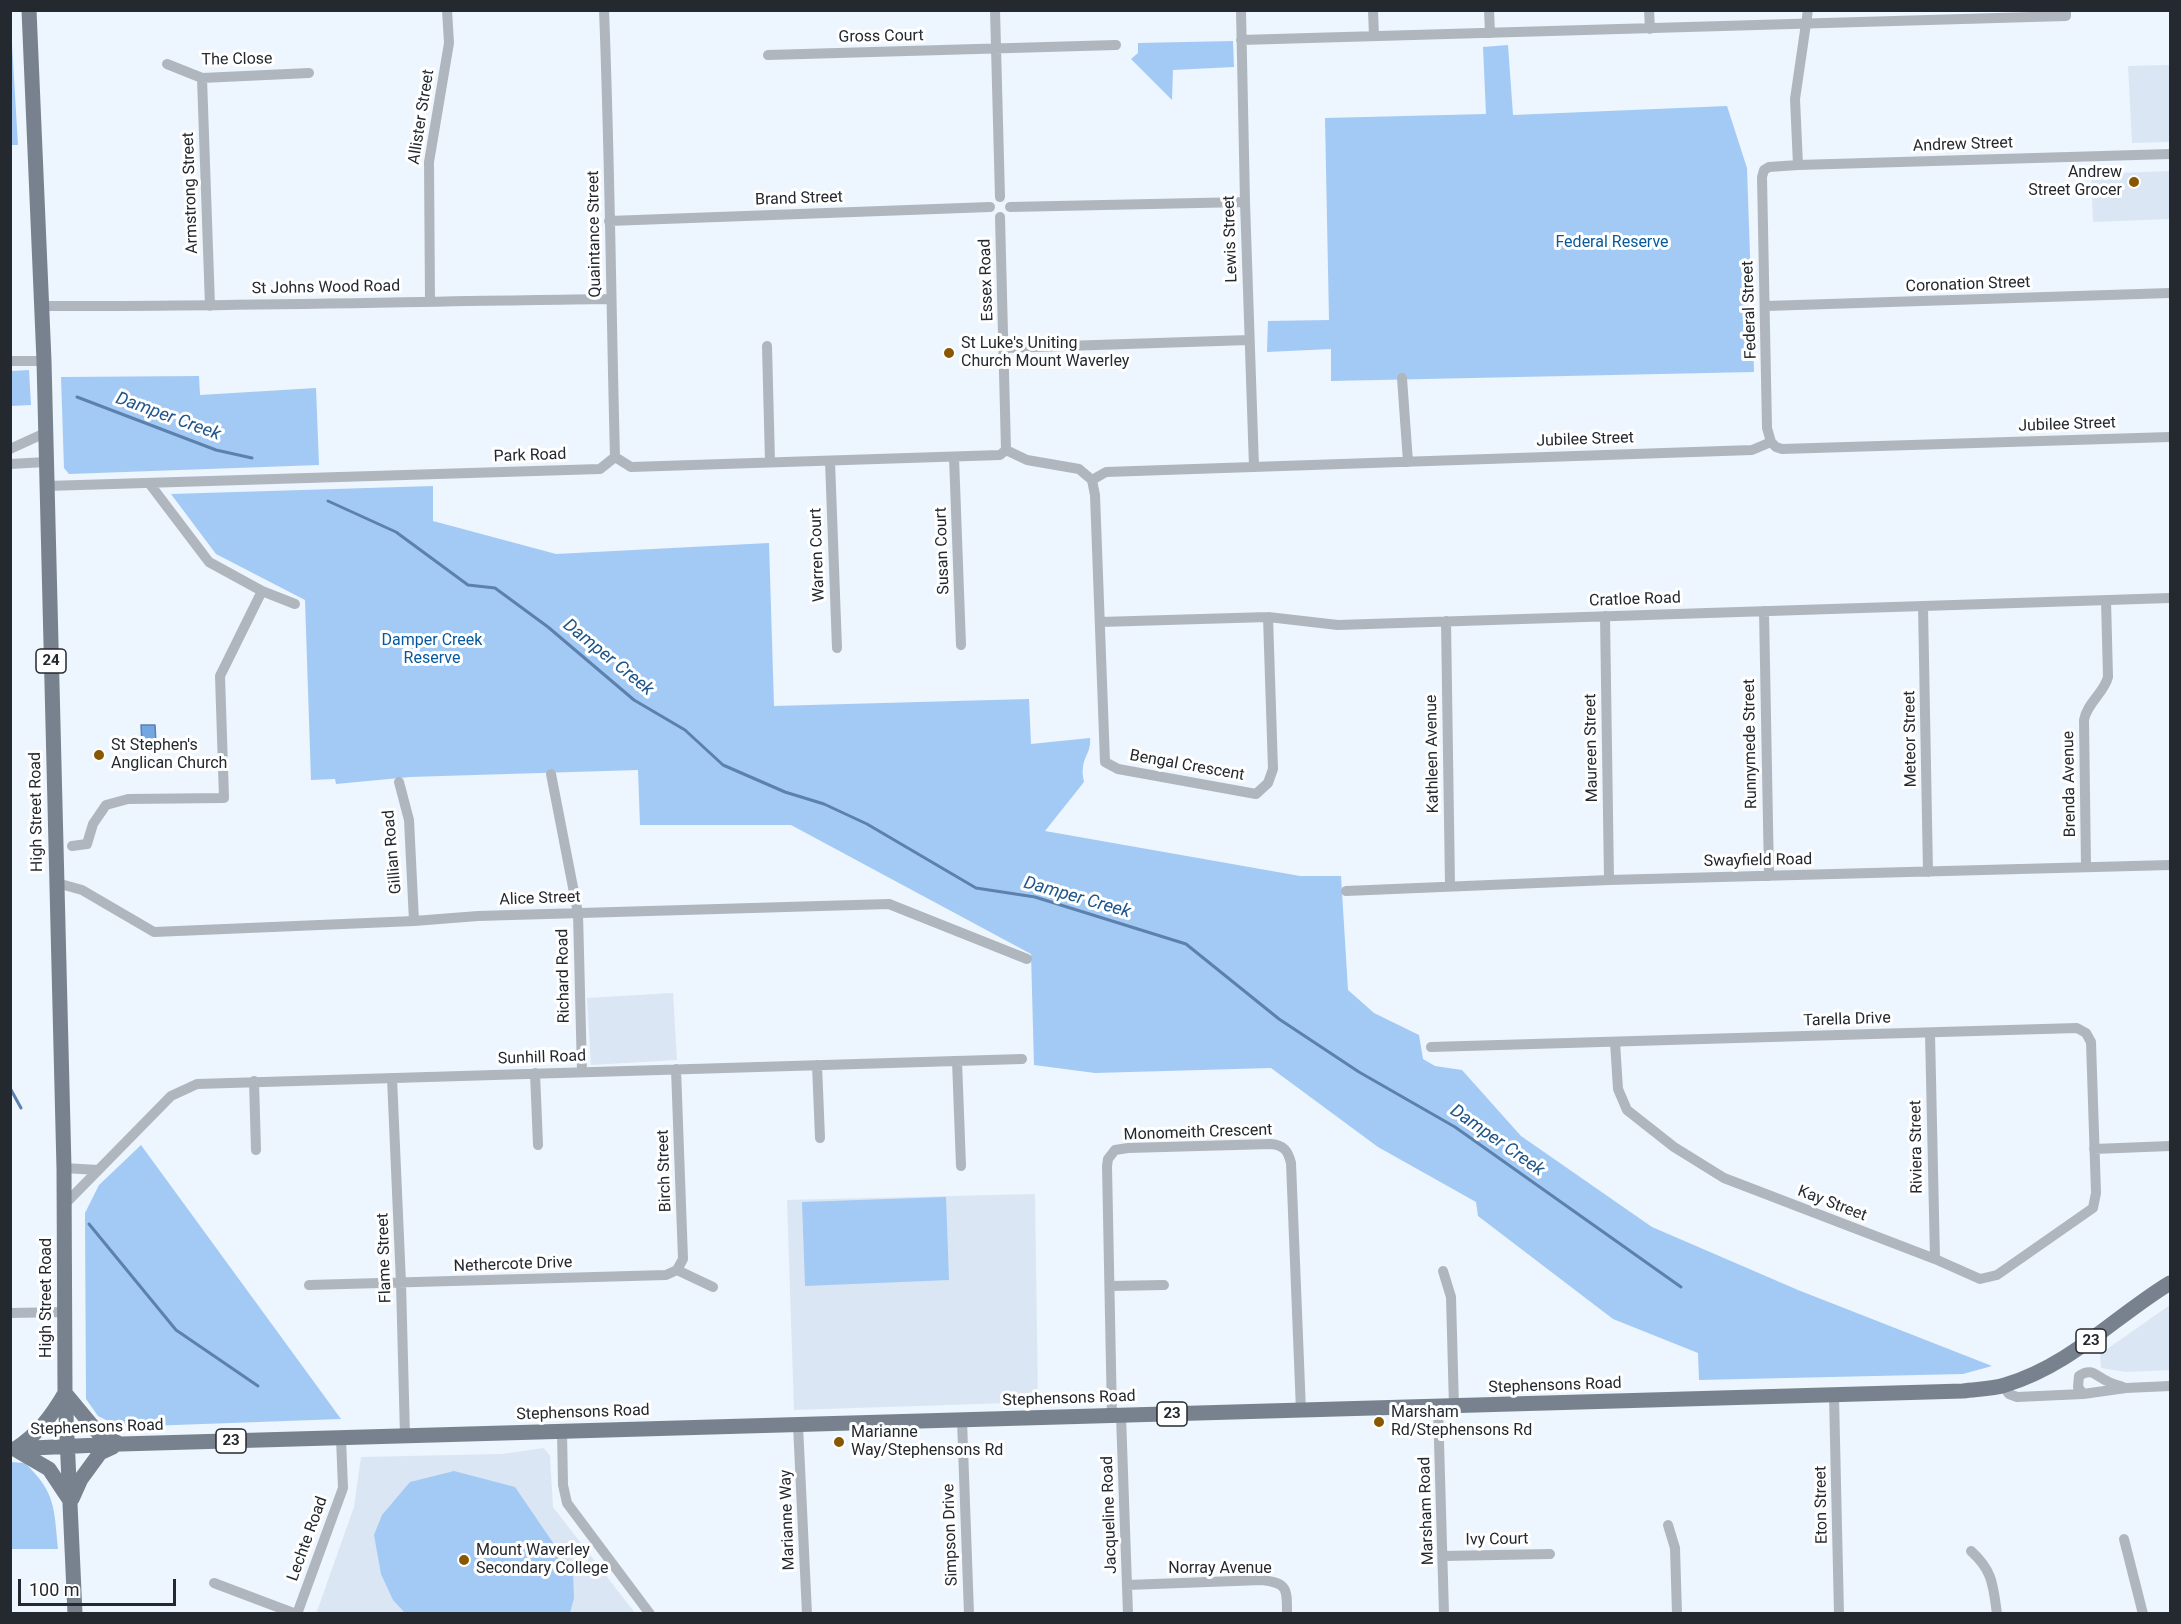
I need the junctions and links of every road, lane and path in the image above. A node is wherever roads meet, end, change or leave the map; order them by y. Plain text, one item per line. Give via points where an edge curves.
1 (29, 10) edge
2 (447, 10) edge
3 (604, 10) edge
4 (994, 10) edge
5 (1241, 10) edge
6 (1373, 10) edge
7 (1490, 10) edge
8 (1648, 10) edge
9 (1808, 10) edge
10 (2066, 10) edge
11 (1939, 15) edge
12 (1806, 24) junction
13 (1650, 29) junction
14 (1490, 33) junction
15 (1374, 36) junction
16 (1241, 40) junction
17 (1116, 45) dead end
18 (995, 49) junction
19 (768, 55) dead end
20 (166, 64) dead end
21 (309, 73) dead end
22 (202, 78) junction
23 (2170, 154) edge
24 (1798, 165) junction
25 (1762, 177) joint
26 (1000, 197) junction
27 (1245, 202) junction
28 (990, 207) junction
29 (1010, 207) junction
30 (1000, 217) junction
31 (609, 221) junction
32 (2170, 294) edge
33 (611, 299) junction
34 (430, 300) junction
35 (41, 306) junction
36 (210, 306) junction
37 (1766, 306) junction
38 (1249, 340) junction
39 (767, 346) dead end
40 (1004, 348) junction
41 (44, 361) junction
42 (10, 362) edge
43 (1402, 378) dead end
44 (45, 433) junction
45 (2170, 437) edge
46 (1771, 442) junction
47 (10, 449) edge
48 (1006, 450) junction
49 (954, 457) junction
50 (615, 458) junction
51 (830, 461) junction
52 (46, 462) junction
53 (770, 462) junction
54 (1407, 462) junction
55 (10, 464) edge
56 (1254, 467) junction
57 (1092, 480) junction
58 (149, 483) junction
59 (47, 486) junction
60 (262, 591) junction
61 (2170, 598) edge
62 (2106, 600) junction
63 (295, 604) dead end
64 (1923, 606) junction
65 (1764, 611) junction
66 (1605, 616) junction
67 (1268, 617) junction
68 (1446, 621) junction
69 (1100, 622) junction
70 (961, 645) dead end
71 (837, 648) dead end
72 (551, 774) dead end
73 (399, 782) dead end
74 (72, 846) dead end
75 (2170, 865) edge
76 (2086, 867) junction
77 (1928, 872) junction
78 (1770, 876) junction
79 (1609, 880) junction
80 (57, 883) junction
81 (1450, 886) junction
82 (1346, 891) dead end
83 (578, 913) junction
84 (414, 921) junction
85 (1027, 959) dead end
86 (1929, 1033) junction
87 (1615, 1042) junction
88 (1431, 1047) dead end
89 (1022, 1059) dead end
90 (957, 1061) junction
91 (817, 1065) junction
92 (676, 1069) junction
93 (582, 1072) junction
94 (535, 1073) junction
95 (392, 1078) junction
96 (254, 1081) junction
97 (820, 1138) dead end
98 (538, 1145) dead end
99 (2170, 1146) edge
100 (2094, 1149) junction
101 (256, 1150) dead end
102 (961, 1166) dead end
103 (64, 1168) junction
104 (98, 1170) junction
105 (65, 1204) junction
106 (2092, 1208) joint
107 (1935, 1259) junction
108 (677, 1270) junction
109 (1443, 1271) dead end
110 (401, 1283) junction
111 (2170, 1283) edge
112 (309, 1285) dead end
113 (1164, 1285) dead end
114 (1110, 1286) junction
115 (713, 1287) dead end
116 (10, 1312) edge
117 (66, 1312) junction
118 (2003, 1386) junction
119 (2170, 1386) edge
120 (2126, 1388) junction
121 (65, 1393) junction
122 (2083, 1394) junction
123 (1834, 1396) junction
124 (1438, 1407) junction
125 (1454, 1407) junction
126 (1301, 1411) junction
127 (1117, 1416) junction
128 (962, 1420) junction
129 (798, 1425) junction
130 (562, 1431) junction
131 (405, 1436) junction
132 (341, 1438) junction
133 (121, 1444) junction
134 (67, 1447) junction
135 (13, 1449) edge
136 (70, 1502) junction
137 (1668, 1525) dead end
138 (2124, 1539) dead end
139 (1971, 1551) dead end
140 (1550, 1554) dead end
141 (1443, 1556) junction
142 (214, 1583) dead end
143 (1127, 1585) junction
144 (75, 1614) edge
145 (297, 1614) edge
146 (650, 1614) edge
147 (807, 1614) edge
148 (969, 1614) edge
149 (1128, 1614) edge
150 (1287, 1614) edge
151 (1444, 1614) edge
152 (1677, 1614) edge
153 (1839, 1614) edge
154 (1997, 1614) edge
155 (2143, 1614) edge

1 - 35 main road, High Street Road / 24
2 - 34 street, Allister Street via 449,43 429,162
3 - 31 street, Quaintance Street
4 - 18 street
5 - 16 street, Lewis Street
6 - 15 street
7 - 14 street
8 - 13 street
9 - 12 street
10 - 11 street via 2066,16
11 - 12 street
12 - 13 street
12 - 24 street via 1796,99
13 - 14 street
14 - 15 street
15 - 16 street
16 - 27 street, Lewis Street
17 - 18 street, Gross Court
18 - 19 street, Gross Court
18 - 26 street
20 - 22 street, The Close
21 - 22 street, The Close
22 - 36 street, Armstrong Street
23 - 24 street, Andrew Street
24 - 25 street, Andrew Street via 1769,167
25 - 37 street, Federal Street
26 - 28 street
26 - 29 street
27 - 29 street
27 - 38 street, Lewis Street
28 - 30 street
28 - 31 street, Brand Street
29 - 30 street
30 - 40 street, Essex Road
31 - 33 street, Quaintance Street
32 - 37 street, Coronation Street
33 - 34 street, St Johns Wood Road
33 - 50 street, Quaintance Street
34 - 36 street, St Johns Wood Road
35 - 36 street, St Johns Wood Road
35 - 41 main road, High Street Road / 24
37 - 46 street, Federal Street via 1767,428
38 - 40 street
38 - 56 street, Lewis Street
39 - 53 street
40 - 48 street, Essex Road
41 - 42 street
41 - 44 main road, High Street Road / 24
43 - 54 street
44 - 47 street
44 - 52 main road, High Street Road / 24
45 - 46 street, Jubilee Street via 1782,449
46 - 54 street, Jubilee Street via 1752,450
48 - 49 street via 1000,455
48 - 57 street via 1027,460 1079,469
49 - 51 street
49 - 70 street, Susan Court
50 - 53 street via 631,467
50 - 58 street, Park Road via 600,469
51 - 53 street
51 - 71 street, Warren Court
52 - 55 street
52 - 59 main road, High Street Road / 24
54 - 56 street, Jubilee Street
56 - 57 street, Jubilee Street via 1106,472
57 - 69 street, Bengal Crescent
58 - 59 street, Park Road
58 - 60 street via 209,562
59 - 80 main road, High Street Road / 24
60 - 63 street
60 - 74 street via 219,676 224,798 128,799 106,805 93,824 87,844
61 - 62 street, Cratloe Road
62 - 64 street, Cratloe Road
62 - 76 street, Brenda Avenue via 2108,677 2084,720
64 - 65 street, Cratloe Road
64 - 77 street, Meteor Street
65 - 66 street, Cratloe Road
65 - 78 street, Runnymede Street
66 - 68 street, Cratloe Road
66 - 79 street, Maureen Street
67 - 68 street, Cratloe Road via 1338,625
67 - 69 street, Cratloe Road
67 - 69 street, Bengal Crescent via 1273,769 1268,783 1256,794 1118,769 1105,762
68 - 81 street, Kathleen Avenue
72 - 83 street, Richard Road
73 - 84 street, Gillian Road via 409,820
75 - 76 street, Swayfield Road
76 - 77 street, Swayfield Road
77 - 78 street, Swayfield Road
78 - 79 street, Swayfield Road
79 - 81 street, Swayfield Road
80 - 84 street, Alice Street via 81,890 154,932
80 - 103 main road, High Street Road / 24
81 - 82 street, Swayfield Road
83 - 84 street, Alice Street
83 - 85 street, Alice Street via 889,904
83 - 93 street, Richard Road
86 - 87 street, Tarella Drive
86 - 100 street, Tarella Drive via 2077,1028 2086,1033 2091,1042
86 - 107 street, Riviera Street
87 - 88 street, Tarella Drive
87 - 107 street, Kay Street via 1618,1089 1627,1110 1674,1147 1724,1178
89 - 90 street, Sunhill Road
90 - 91 street, Sunhill Road
90 - 102 street
91 - 92 street, Sunhill Road
91 - 97 street
92 - 93 street, Sunhill Road
92 - 108 street, Birch Street via 683,1259
93 - 94 street, Sunhill Road
94 - 95 street, Sunhill Road
94 - 98 street
95 - 96 street, Sunhill Road
95 - 110 street, Flame Street
96 - 101 street
96 - 104 street, Sunhill Road via 196,1084 171,1096
99 - 100 street
100 - 106 street, Tarella Drive via 2096,1193
103 - 104 street
103 - 105 main road, High Street Road / 24
104 - 105 street, Sunhill Road
105 - 117 main road, High Street Road / 24
106 - 107 street, Kay Street via 1997,1275 1980,1279
108 - 110 street, Nethercote Drive via 666,1275
108 - 115 street
109 - 125 street via 1451,1297
110 - 112 street, Nethercote Drive
110 - 131 street, Flame Street
111 - 118 main road, Stephensons Road / 23 via 2052,1366
113 - 114 street
114 - 126 street, Monomeith Crescent via 1107,1166 1115,1150 1279,1145 1291,1163
114 - 127 street, Monomeith Crescent
116 - 117 street
117 - 121 main road, High Street Road / 24
118 - 122 street via 2017,1397
118 - 123 main road, Stephensons Road / 23
119 - 120 street
120 - 122 street
120 - 122 street via 2090,1371 2079,1376 2078,1387
121 - 133 main road via 99,1434
121 - 134 main road, High Street Road / 24
121 - 135 main road via 43,1427
123 - 125 main road, Stephensons Road / 23
123 - 153 street, Eton Street
124 - 125 main road, Stephensons Road / 23
124 - 126 main road, Stephensons Road / 23
124 - 141 street, Marsham Road
126 - 127 main road, Stephensons Road / 23
127 - 128 main road, Stephensons Road / 23
127 - 143 street, Jacqueline Road
128 - 129 main road, Stephensons Road / 23
128 - 148 street, Simpson Drive
129 - 130 main road, Stephensons Road / 23
129 - 147 street, Marianne Way
130 - 131 main road, Stephensons Road / 23
130 - 146 street via 567,1503
131 - 132 main road, Stephensons Road / 23
132 - 133 main road, Stephensons Road / 23
132 - 145 street, Lechte Road via 343,1488
133 - 134 main road, Stephensons Road / 23
133 - 136 main road via 100,1453
134 - 135 main road, Stephensons Road / 23
134 - 136 main road, High Street Road / 24
135 - 136 main road via 49,1469
136 - 144 main road, High Street Road / 24
137 - 152 street via 1675,1548
138 - 155 street
139 - 154 street via 1983,1562 1993,1583
140 - 141 street, Ivy Court
141 - 151 street, Marsham Road
142 - 145 street
143 - 149 street, Jacqueline Road
143 - 150 street, Norray Avenue via 1275,1582 1285,1590

